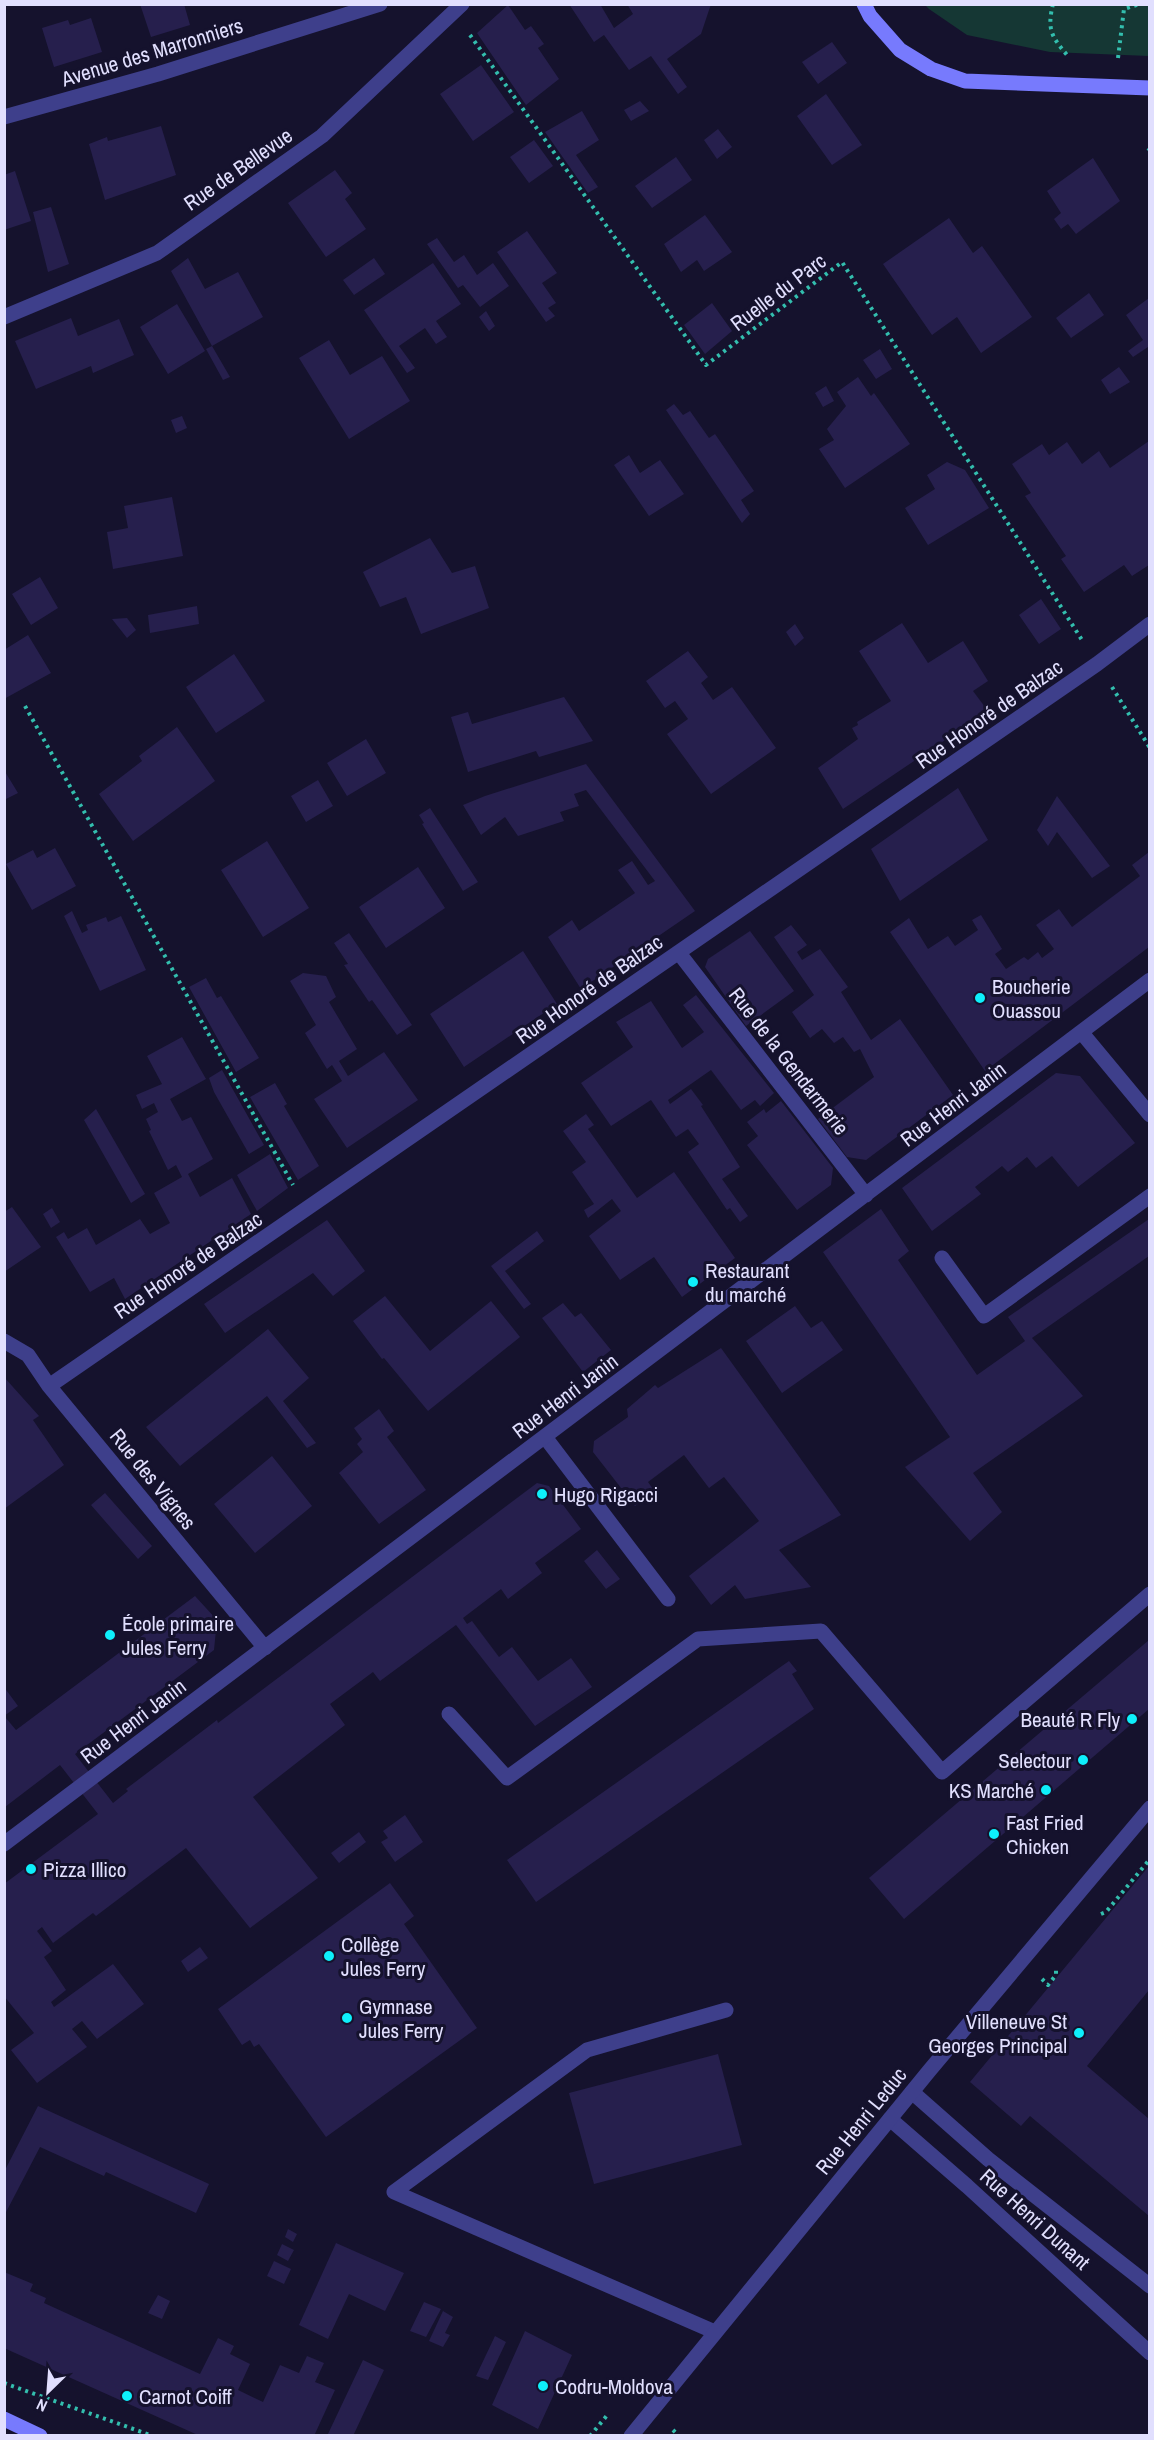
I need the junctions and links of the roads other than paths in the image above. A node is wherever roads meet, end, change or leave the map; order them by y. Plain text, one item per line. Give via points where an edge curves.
1 (380, 4) edge
2 (864, 4) edge
3 (458, 8) edge
4 (1149, 88) edge
5 (4, 117) edge
6 (4, 316) edge
7 (1149, 624) edge
8 (679, 953) junction
9 (1149, 980) edge
10 (1082, 1033) junction
11 (1149, 1115) edge
12 (866, 1195) junction
13 (1149, 1196) edge
14 (942, 1258) dead end
15 (4, 1341) edge
16 (49, 1386) junction
17 (545, 1437) junction
18 (1149, 1594) edge
19 (668, 1599) dead end
20 (265, 1648) junction
21 (449, 1714) dead end
22 (1149, 1808) edge
23 (4, 1844) edge
24 (726, 2010) dead end
25 (912, 2092) junction
26 (890, 2119) junction
27 (1149, 2286) edge
28 (715, 2332) junction
29 (1149, 2353) edge
30 (4, 2419) edge
31 (40, 2436) edge
32 (631, 2436) edge

1 - 5 street, Avenue des Marronniers via 158,74
2 - 4 main road via 900,50 932,69 965,81
3 - 6 street, Rue de Bellevue via 322,136 157,253
7 - 8 street, Rue Honoré de Balzac
8 - 12 street, Rue de la Gendarmerie
8 - 16 street, Rue Honoré de Balzac
9 - 10 street, Rue Henri Janin
10 - 11 street
10 - 12 street, Rue Henri Janin
12 - 17 street, Rue Henri Janin
13 - 14 street via 984,1316
15 - 16 street, Rue des Vignes via 28,1355
16 - 20 street, Rue des Vignes
17 - 19 street
17 - 20 street, Rue Henri Janin
18 - 21 street via 942,1772 821,1631 698,1639 507,1778
20 - 23 street, Rue Henri Janin
22 - 25 street, Rue Henri Leduc
24 - 28 street via 587,2050 394,2192
25 - 26 street, Rue Henri Leduc
25 - 27 street, Rue Henri Dunant via 988,2159
26 - 28 street, Rue Henri Leduc
26 - 29 street, Rue Henri Dunant
28 - 32 street, Rue Henri Leduc
30 - 31 main road

